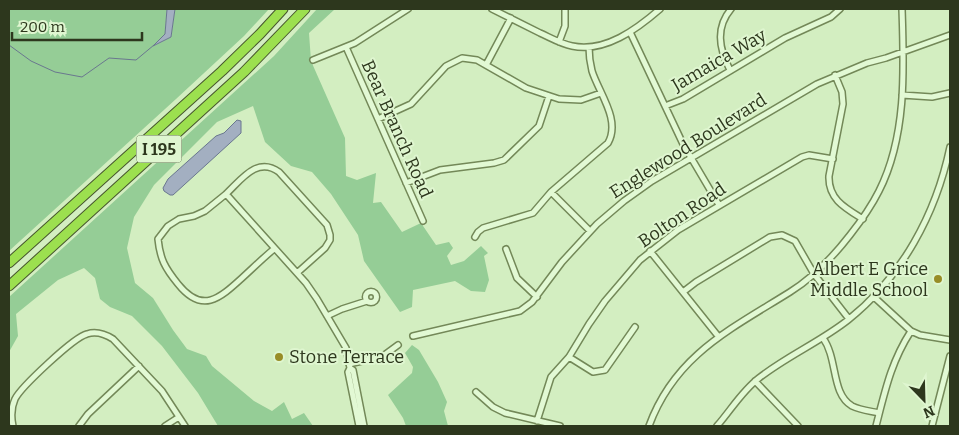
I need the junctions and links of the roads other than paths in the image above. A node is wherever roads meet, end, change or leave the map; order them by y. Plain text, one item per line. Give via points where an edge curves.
1 (283, 9) edge
2 (305, 9) edge
3 (408, 9) edge
4 (492, 9) edge
5 (565, 9) edge
6 (660, 9) edge
7 (731, 9) edge
8 (840, 9) edge
9 (902, 9) edge
10 (511, 18) junction
11 (630, 32) junction
12 (950, 35) edge
13 (559, 42) junction
14 (346, 47) junction
15 (589, 47) junction
16 (903, 52) junction
17 (313, 60) dead end
18 (486, 65) junction
19 (730, 70) junction
20 (835, 76) junction
21 (601, 93) junction
22 (950, 93) edge
23 (549, 96) junction
24 (902, 96) junction
25 (665, 106) junction
26 (378, 119) junction
27 (950, 147) edge
28 (691, 157) junction
29 (832, 159) junction
30 (406, 183) junction
31 (551, 192) junction
32 (226, 194) junction
33 (719, 206) junction
34 (863, 219) junction
35 (423, 222) dead end
36 (590, 231) junction
37 (475, 237) dead end
38 (274, 249) junction
39 (506, 249) dead end
40 (650, 251) junction
41 (9, 264) edge
42 (297, 273) junction
43 (814, 274) junction
44 (9, 286) edge
45 (683, 292) junction
46 (537, 297) junction
47 (874, 297) junction
48 (367, 301) dead end
49 (327, 316) junction
50 (849, 319) junction
51 (635, 327) dead end
52 (911, 331) junction
53 (413, 336) dead end
54 (718, 336) junction
55 (823, 338) junction
56 (950, 340) edge
57 (398, 345) dead end
58 (950, 356) edge
59 (569, 357) junction
60 (139, 366) junction
61 (350, 366) junction
62 (755, 381) junction
63 (476, 392) dead end
64 (359, 414) junction
65 (879, 414) junction
66 (179, 417) junction
67 (537, 421) junction
68 (13, 426) edge
69 (79, 426) edge
70 (165, 426) edge
71 (185, 426) edge
72 (359, 426) edge
73 (364, 426) edge
74 (560, 426) edge
75 (648, 426) edge
76 (717, 426) edge
77 (798, 426) edge
78 (876, 426) edge
79 (932, 426) edge

1 - 41 highway, I 195 via 222,71
2 - 44 highway, I 195 via 244,72
3 - 14 street
4 - 10 street
5 - 13 street
6 - 11 street
7 - 19 street via 722,24 719,38 721,52
8 - 19 street, Jamaica Way via 831,17 800,30
9 - 16 street
10 - 13 street
10 - 18 street
11 - 15 street
11 - 25 street
12 - 16 street, Englewood Boulevard
13 - 15 street
14 - 17 street
14 - 26 street, Bear Branch Road
15 - 21 street via 592,71
16 - 20 street, Englewood Boulevard
16 - 24 street
18 - 23 street via 526,88
18 - 26 street via 467,58 451,62 411,104
19 - 25 street, Jamaica Way via 683,99
20 - 28 street, Englewood Boulevard via 786,100
20 - 29 street via 844,104
21 - 23 street via 575,101
21 - 31 street via 613,123 611,138 605,147
22 - 24 street via 935,97
23 - 30 street via 539,126 504,160 440,170
24 - 34 street via 898,131 887,172
25 - 28 street
26 - 30 street, Bear Branch Road
27 - 47 street via 941,182 919,235
28 - 33 street
28 - 36 street, Englewood Boulevard via 638,190
29 - 33 street, Bolton Road via 802,156
29 - 34 street via 829,181 832,193 843,206
30 - 35 street, Bear Branch Road
31 - 36 street
31 - 37 street via 533,213 483,228
32 - 38 street
32 - 38 street via 205,211 179,218 158,239 160,255 169,273 187,295 211,300 223,295
32 - 42 street via 256,168 272,167 327,225 330,240
33 - 40 street, Bolton Road
34 - 43 street
36 - 46 street, Englewood Boulevard
38 - 42 street
39 - 46 street via 517,278
40 - 45 street
40 - 59 street, Bolton Road via 604,301
42 - 49 street
43 - 45 street via 795,242 787,236 777,235
43 - 50 street
43 - 54 street
45 - 54 street
46 - 53 street, Englewood Boulevard via 514,313
47 - 50 street
47 - 52 street
48 - 49 street
49 - 61 street via 346,348
50 - 55 street
51 - 59 street via 605,370 592,372
52 - 56 street
52 - 65 street via 892,367
54 - 75 street via 678,375
55 - 62 street
55 - 65 street via 830,350 843,399 857,408
57 - 61 street via 383,356
58 - 79 street
59 - 67 street, Bolton Road via 549,380
60 - 66 street via 162,391
60 - 68 street via 109,336 98,333 82,336 22,388 13,406
60 - 69 street
61 - 64 street
62 - 76 street
62 - 77 street
63 - 67 street via 498,410
64 - 72 street
64 - 73 street
65 - 78 street
66 - 70 street
66 - 71 street
67 - 74 street

